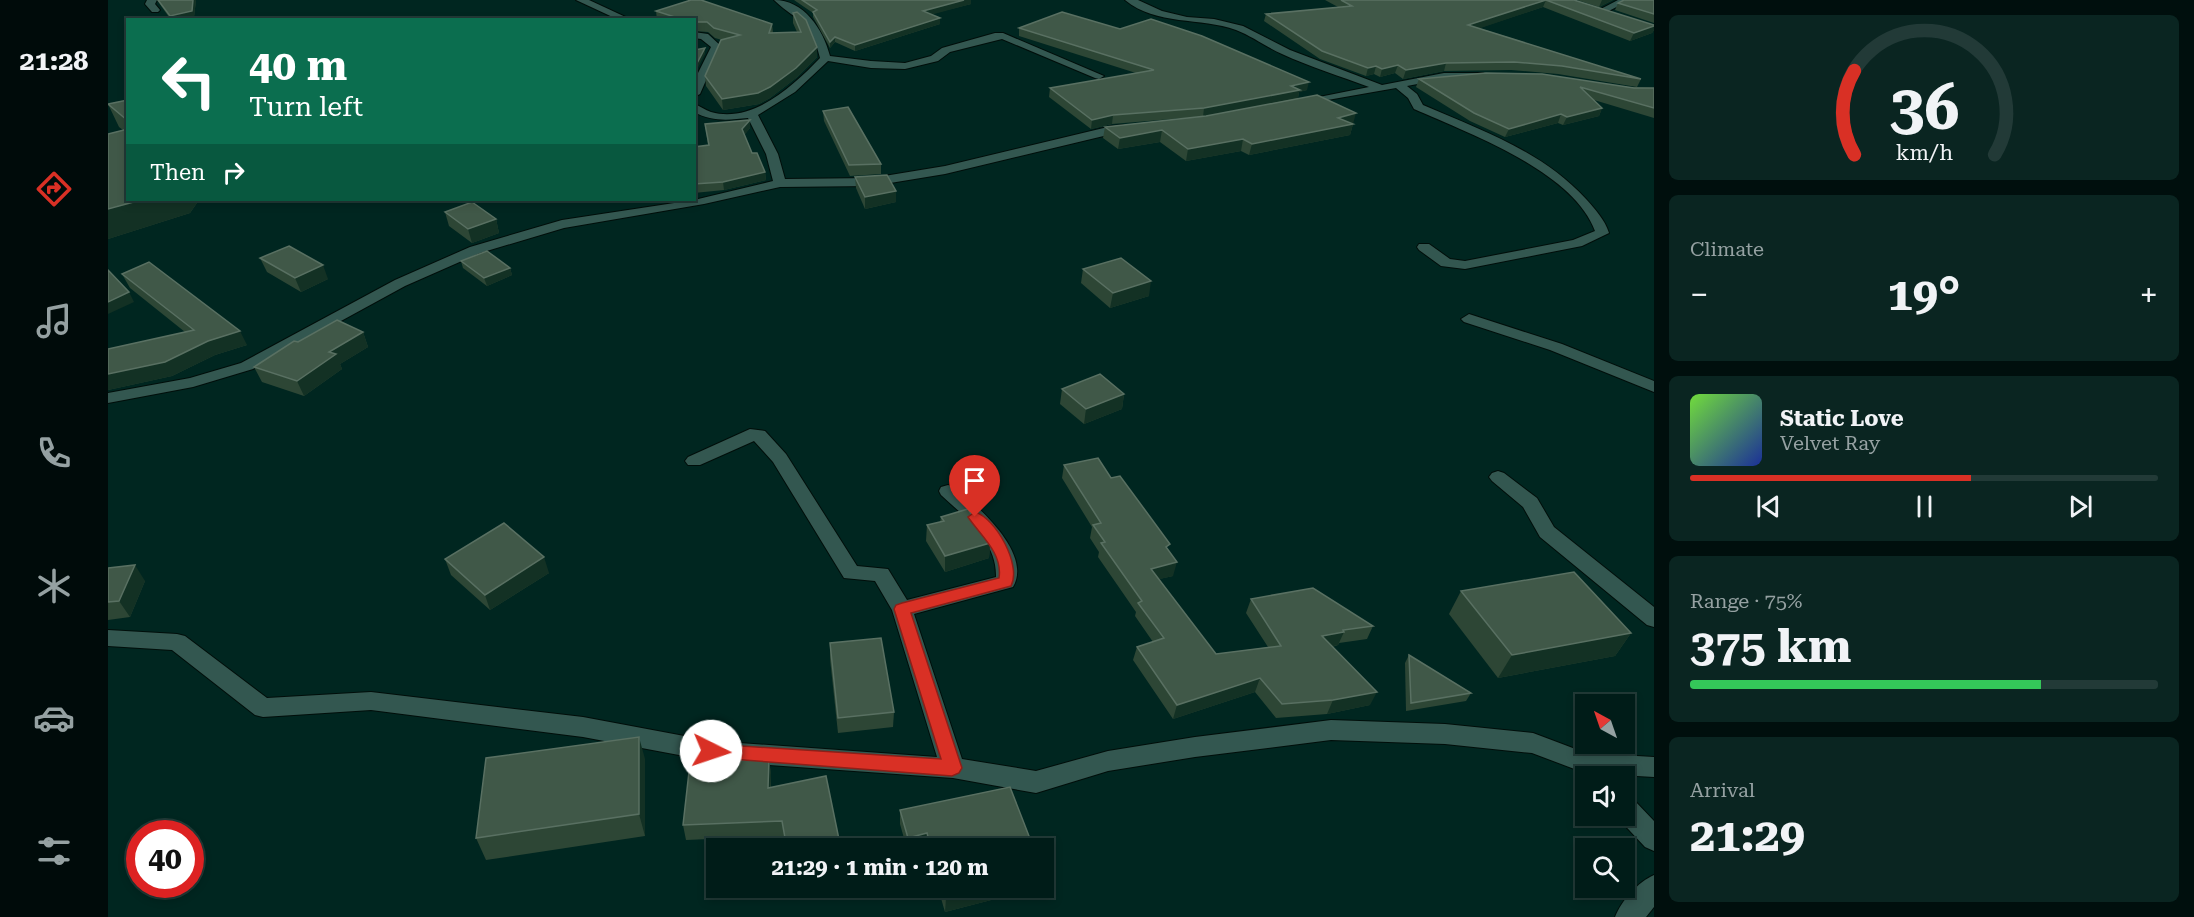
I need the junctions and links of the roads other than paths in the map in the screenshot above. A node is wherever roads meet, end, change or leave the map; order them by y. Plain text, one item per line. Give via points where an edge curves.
1 (581, 0) edge
2 (778, 0) edge
3 (1130, 0) edge
4 (1625, 0) edge
5 (1615, 16) edge
6 (623, 18) edge
7 (696, 34) edge
8 (825, 58) junction
9 (1489, 75) edge
10 (1099, 76) dead end
11 (1399, 85) junction
12 (1382, 88) junction
13 (696, 90) edge
14 (1293, 105) edge
15 (696, 109) edge
16 (752, 114) junction
17 (1146, 127) edge
18 (780, 183) junction
19 (1424, 247) dead end
20 (1469, 319) dead end
21 (1654, 387) edge
22 (108, 398) edge
23 (694, 461) dead end
24 (1498, 477) dead end
25 (948, 491) dead end
26 (902, 609) junction
27 (1654, 619) edge
28 (108, 638) edge
29 (1582, 766) edge
30 (1654, 767) edge
31 (952, 768) junction
32 (1635, 768) edge
33 (1635, 819) edge
34 (1654, 839) edge
35 (1654, 888) edge
36 (1628, 917) edge

1 - 6 street
2 - 8 street via 819,31
3 - 12 street via 1159,13 1240,28 1286,52
4 - 5 street via 1595,10
7 - 13 street via 716,46
8 - 10 street via 895,67 1003,36
8 - 16 street via 804,82
9 - 11 street via 1444,75
11 - 12 street
11 - 19 street via 1413,96 1418,107 1510,148 1548,170 1575,192 1600,224 1602,233 1577,243 1465,265 1446,262
12 - 14 street
15 - 16 street via 703,115 717,117
16 - 18 street via 772,154
17 - 18 street via 1112,130 945,170 872,182
18 - 22 street via 562,224 475,250 400,283 248,366 193,382
20 - 21 street via 1556,347
23 - 26 street via 750,435 759,435 780,458 851,573 881,574
24 - 27 street via 1530,503 1547,532
25 - 26 street via 989,530 1001,552 1006,582
26 - 31 street
28 - 31 street via 177,642 263,708 371,701 583,727 711,751
29 - 31 street via 1533,743 1445,734 1331,730 1108,761 1036,782
30 - 32 street
33 - 34 street
35 - 36 street

